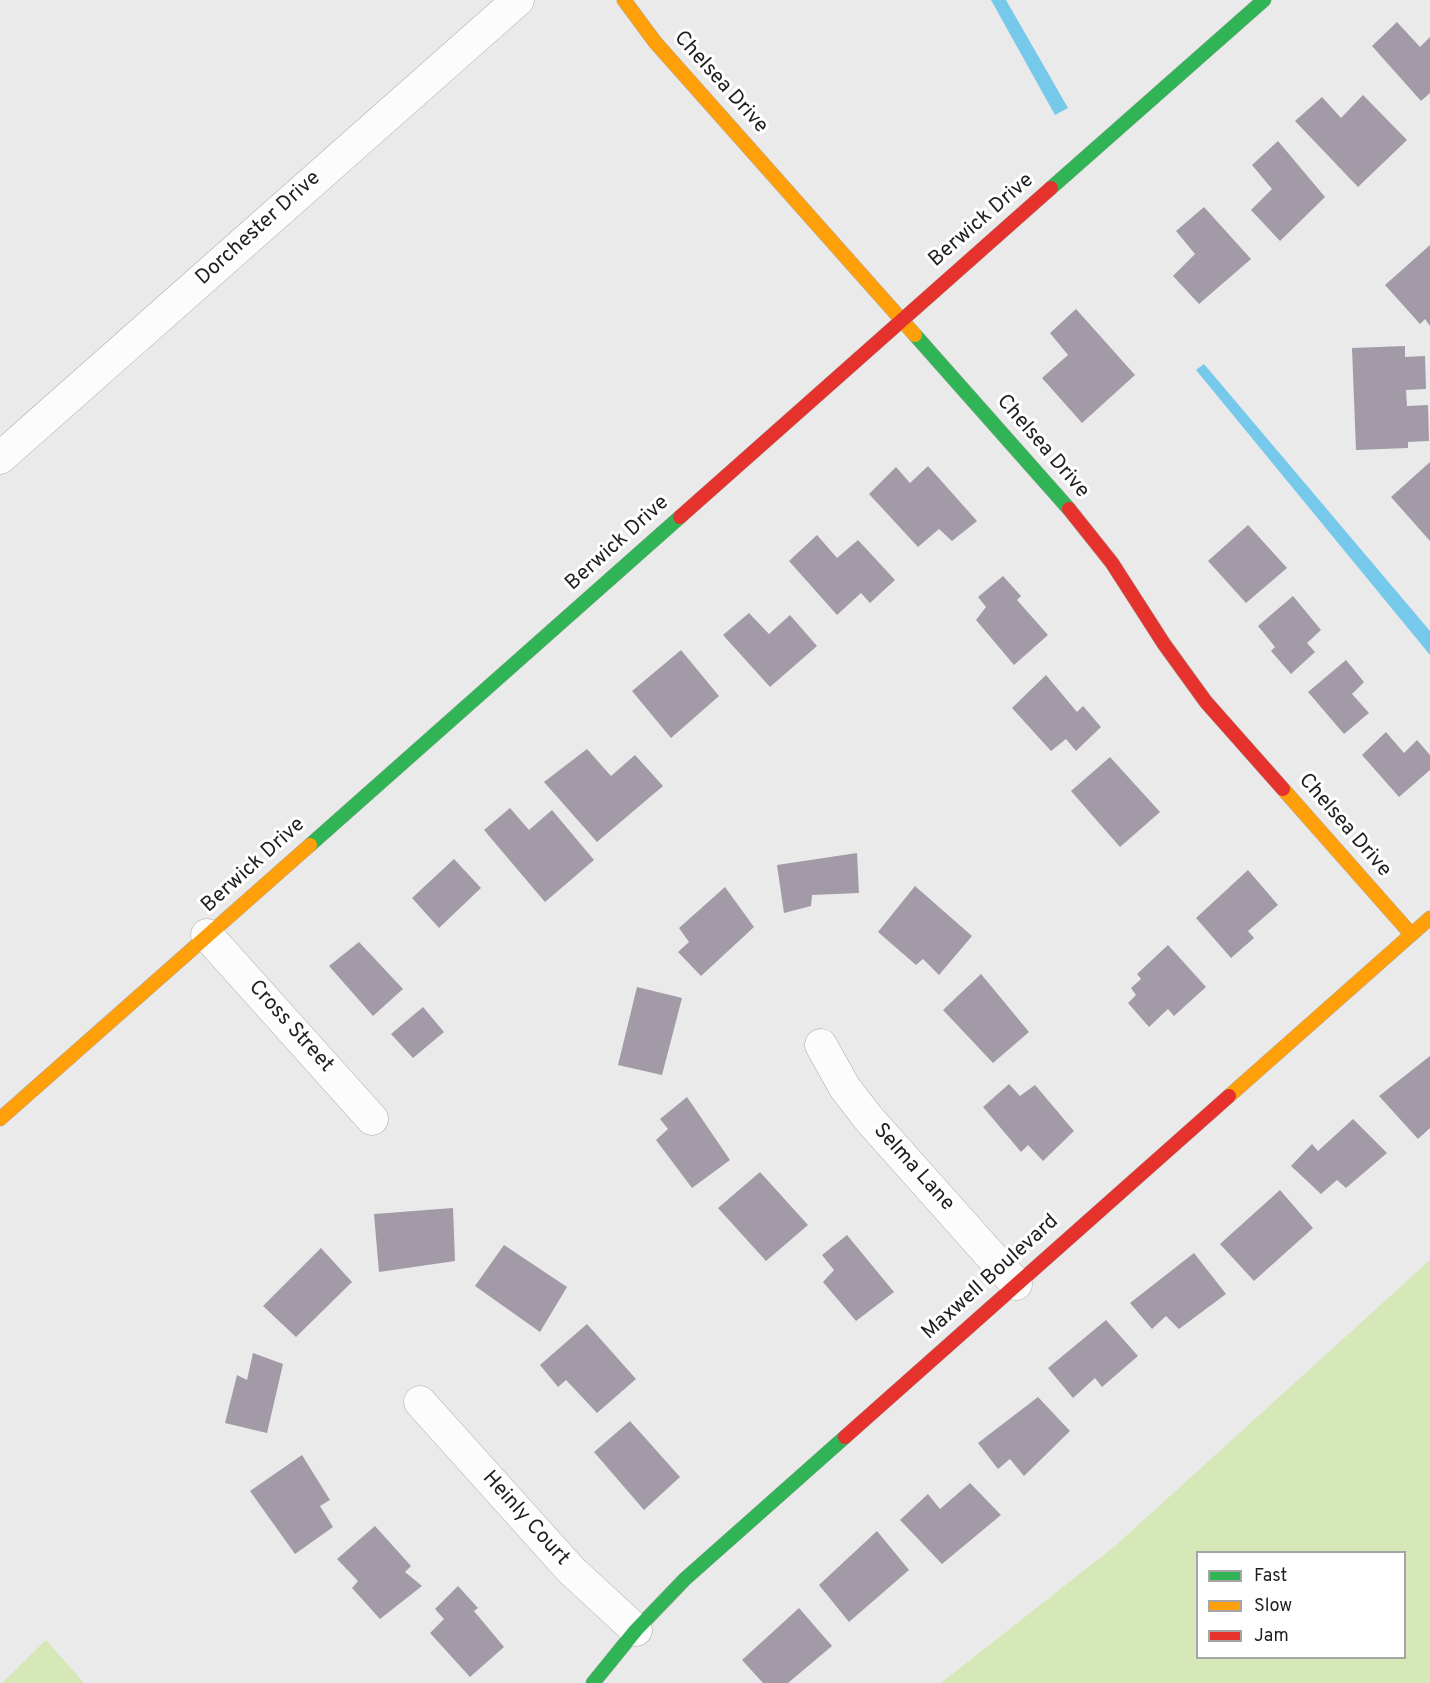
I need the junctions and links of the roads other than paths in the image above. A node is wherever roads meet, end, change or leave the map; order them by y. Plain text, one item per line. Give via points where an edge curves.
1 (518, 0) edge
2 (624, 0) edge
3 (1264, 0) edge
4 (902, 320) junction
5 (0, 458) edge
6 (1430, 918) edge
7 (1411, 934) junction
8 (207, 935) junction
9 (821, 1045) dead end
10 (0, 1119) edge
11 (372, 1119) dead end
12 (1016, 1284) junction
13 (420, 1402) dead end
14 (636, 1630) junction
15 (593, 1683) edge

1 - 5 street, Dorchester Drive
2 - 4 street, Chelsea Drive via 655,42
3 - 4 street, Berwick Drive
4 - 7 street, Chelsea Drive via 1072,512 1112,563 1206,702
4 - 8 street, Berwick Drive
6 - 7 street, Maxwell Boulevard
7 - 12 street, Maxwell Boulevard
8 - 10 street, Berwick Drive
8 - 11 street, Cross Street
9 - 12 street, Selma Lane via 845,1088 869,1119
12 - 14 street, Maxwell Boulevard via 685,1580
13 - 14 street, Heinly Court via 571,1570
14 - 15 street, Maxwell Boulevard

